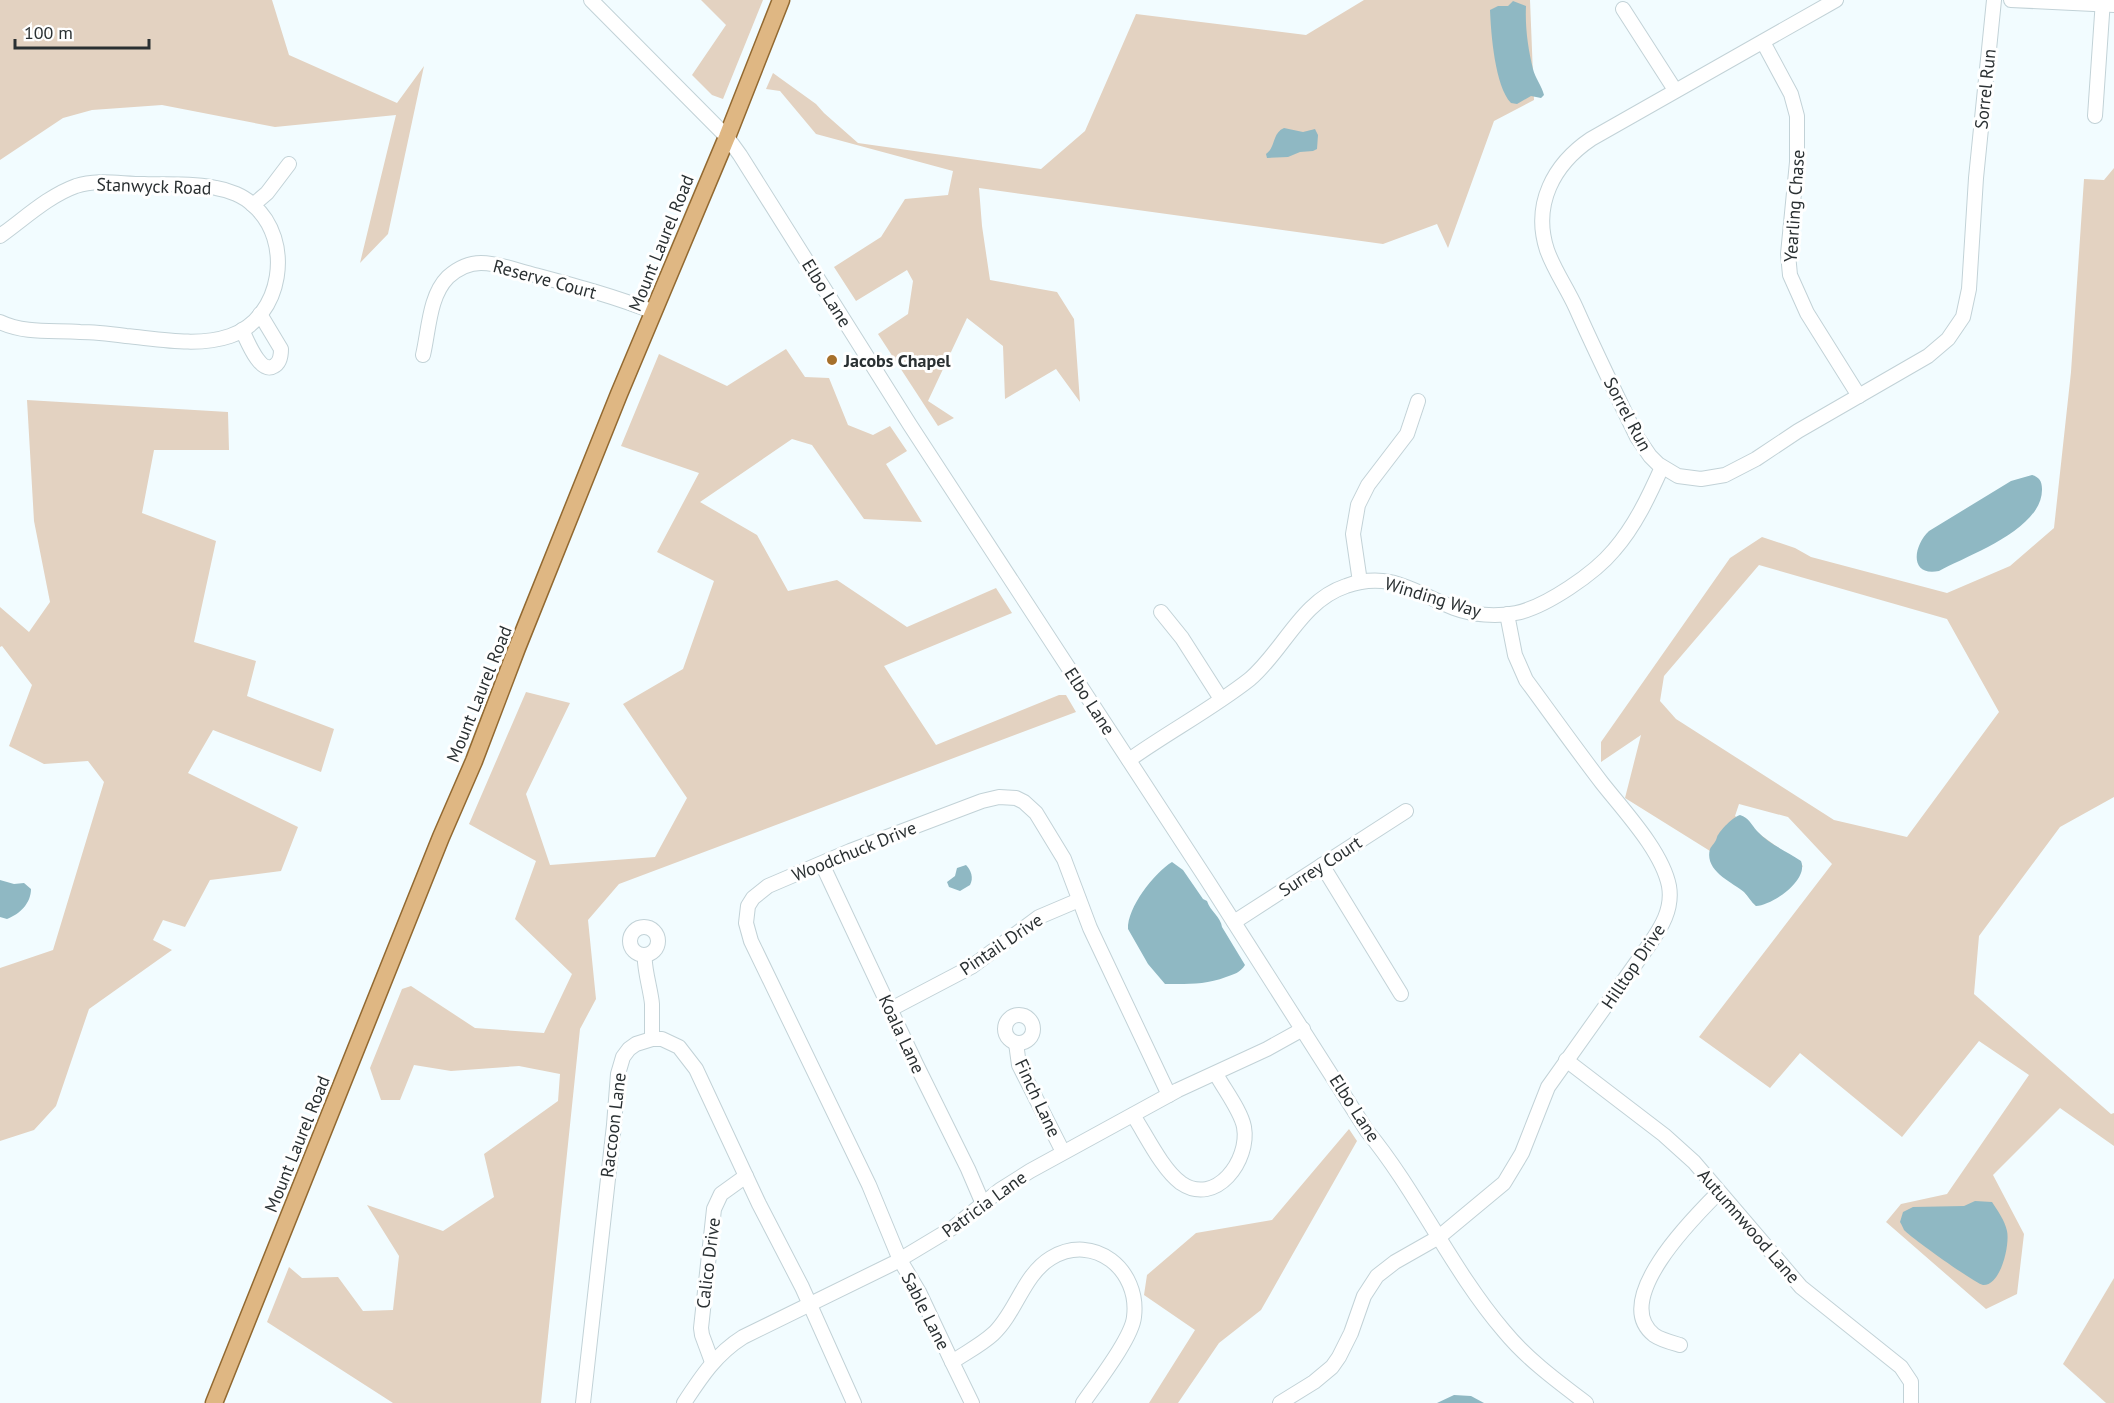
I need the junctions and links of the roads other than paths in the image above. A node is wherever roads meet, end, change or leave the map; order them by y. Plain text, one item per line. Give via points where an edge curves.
1 (591, 0) edge
2 (781, 0) edge
3 (1836, 0) edge
4 (1994, 0) edge
5 (2011, 0) edge
6 (2106, 3) edge
7 (1820, 4) edge
8 (1623, 9) dead end
9 (1763, 42) junction
10 (1675, 90) junction
11 (2095, 116) dead end
12 (727, 137) junction
13 (289, 164) dead end
14 (253, 205) junction
15 (0, 236) edge
16 (654, 312) junction
17 (260, 314) junction
18 (0, 321) edge
19 (242, 330) junction
20 (423, 355) dead end
21 (1858, 396) junction
22 (1418, 400) dead end
23 (1662, 467) junction
24 (1360, 582) junction
25 (1161, 612) dead end
26 (1507, 614) junction
27 (1221, 699) junction
28 (1129, 760) junction
29 (1406, 811) dead end
30 (822, 864) junction
31 (1322, 865) junction
32 (1079, 900) junction
33 (1234, 922) junction
34 (645, 955) dead end
35 (1401, 994) dead end
36 (891, 1009) junction
37 (1303, 1029) junction
38 (652, 1039) junction
39 (1016, 1043) dead end
40 (1566, 1060) junction
41 (1216, 1074) junction
42 (1169, 1095) junction
43 (1133, 1115) junction
44 (1063, 1152) junction
45 (746, 1176) junction
46 (1719, 1192) junction
47 (983, 1204) junction
48 (1439, 1237) junction
49 (900, 1260) junction
50 (809, 1306) junction
51 (1680, 1345) dead end
52 (712, 1362) junction
53 (951, 1362) junction
54 (214, 1403) edge
55 (583, 1403) edge
56 (684, 1403) edge
57 (854, 1403) edge
58 (972, 1403) edge
59 (1083, 1403) edge
60 (1280, 1403) edge
61 (1586, 1403) edge
62 (1911, 1403) edge

1 - 12 street, Elbo Lane
2 - 12 main road, Mount Laurel Road
3 - 7 street, Sorrel Run
4 - 21 street, Sorrel Run via 1969,289 1963,317 1939,348
5 - 6 street
6 - 11 street
7 - 9 street, Sorrel Run
8 - 10 street
9 - 10 street, Sorrel Run
9 - 21 street, Yearling Chase via 1791,93 1797,116 1790,275
10 - 23 street, Sorrel Run via 1573,152 1552,180 1544,214 1551,259 1637,437
12 - 16 main road, Mount Laurel Road
12 - 28 street, Elbo Lane
13 - 14 street
14 - 15 street, Stanwyck Road via 239,195 217,188 99,182 64,191
14 - 17 street, Stanwyck Road via 271,227 279,260 272,294
16 - 20 street, Reserve Court via 493,264 476,264 453,273 439,288
16 - 54 main road, Mount Laurel Road
17 - 19 street, Stanwyck Road
17 - 19 street via 281,349 276,366 270,368 260,363
18 - 19 street, Stanwyck Road via 28,330 196,341 221,339
21 - 23 street, Sorrel Run via 1725,475 1689,478
22 - 24 street via 1407,434 1368,485 1358,505 1353,534
23 - 26 street, Winding Way via 1632,525 1600,564 1550,598
24 - 26 street, Winding Way via 1392,581 1465,611
24 - 27 street, Winding Way via 1334,591 1313,605 1260,669
25 - 27 street
26 - 40 street, Hilltop Drive via 1515,656 1526,680 1643,837 1660,862 1669,887 1663,924
27 - 28 street, Winding Way
28 - 33 street, Elbo Lane
29 - 31 street, Surrey Court
30 - 32 street, Woodchuck Drive via 982,801 1009,796 1024,802 1041,820 1064,859
30 - 36 street, Koala Lane
30 - 49 street, Woodchuck Drive via 760,891 748,906 746,923 755,950 869,1185
31 - 33 street, Surrey Court
31 - 35 street
32 - 36 street, Pintail Drive via 1039,917 972,967
32 - 42 street, Woodchuck Drive
33 - 37 street, Elbo Lane
34 - 38 street
36 - 47 street, Koala Lane
37 - 41 street, Patricia Lane
37 - 48 street, Elbo Lane
38 - 45 street via 679,1047 690,1061
38 - 55 street, Raccoon Lane via 629,1049 618,1074
39 - 44 street, Finch Lane via 1019,1065
40 - 46 street, Autumnwood Lane via 1674,1143
40 - 48 street, Hilltop Drive via 1548,1087 1511,1173 1497,1191
41 - 42 street, Patricia Lane
41 - 43 street via 1242,1120 1245,1136 1234,1167 1214,1187 1195,1190 1172,1175
42 - 43 street, Patricia Lane
43 - 44 street, Patricia Lane
44 - 47 street, Patricia Lane
45 - 50 street
45 - 52 street, Calico Drive via 721,1194 712,1217 701,1328
46 - 51 street via 1663,1256 1644,1292 1643,1311 1649,1328 1658,1337
46 - 62 street, Autumnwood Lane via 1801,1287 1901,1367 1911,1382
47 - 49 street, Patricia Lane via 944,1234
48 - 60 street, Hilltop Drive via 1377,1276 1332,1367
48 - 61 street, Elbo Lane via 1504,1331
49 - 50 street, Patricia Lane
49 - 53 street, Sable Lane
50 - 52 street, Patricia Lane via 743,1337
50 - 57 street
52 - 56 street, Patricia Lane
53 - 58 street, Sable Lane
53 - 59 street, Sable Lane via 993,1334 1042,1264 1067,1251 1094,1251 1123,1272 1131,1288 1135,1316

